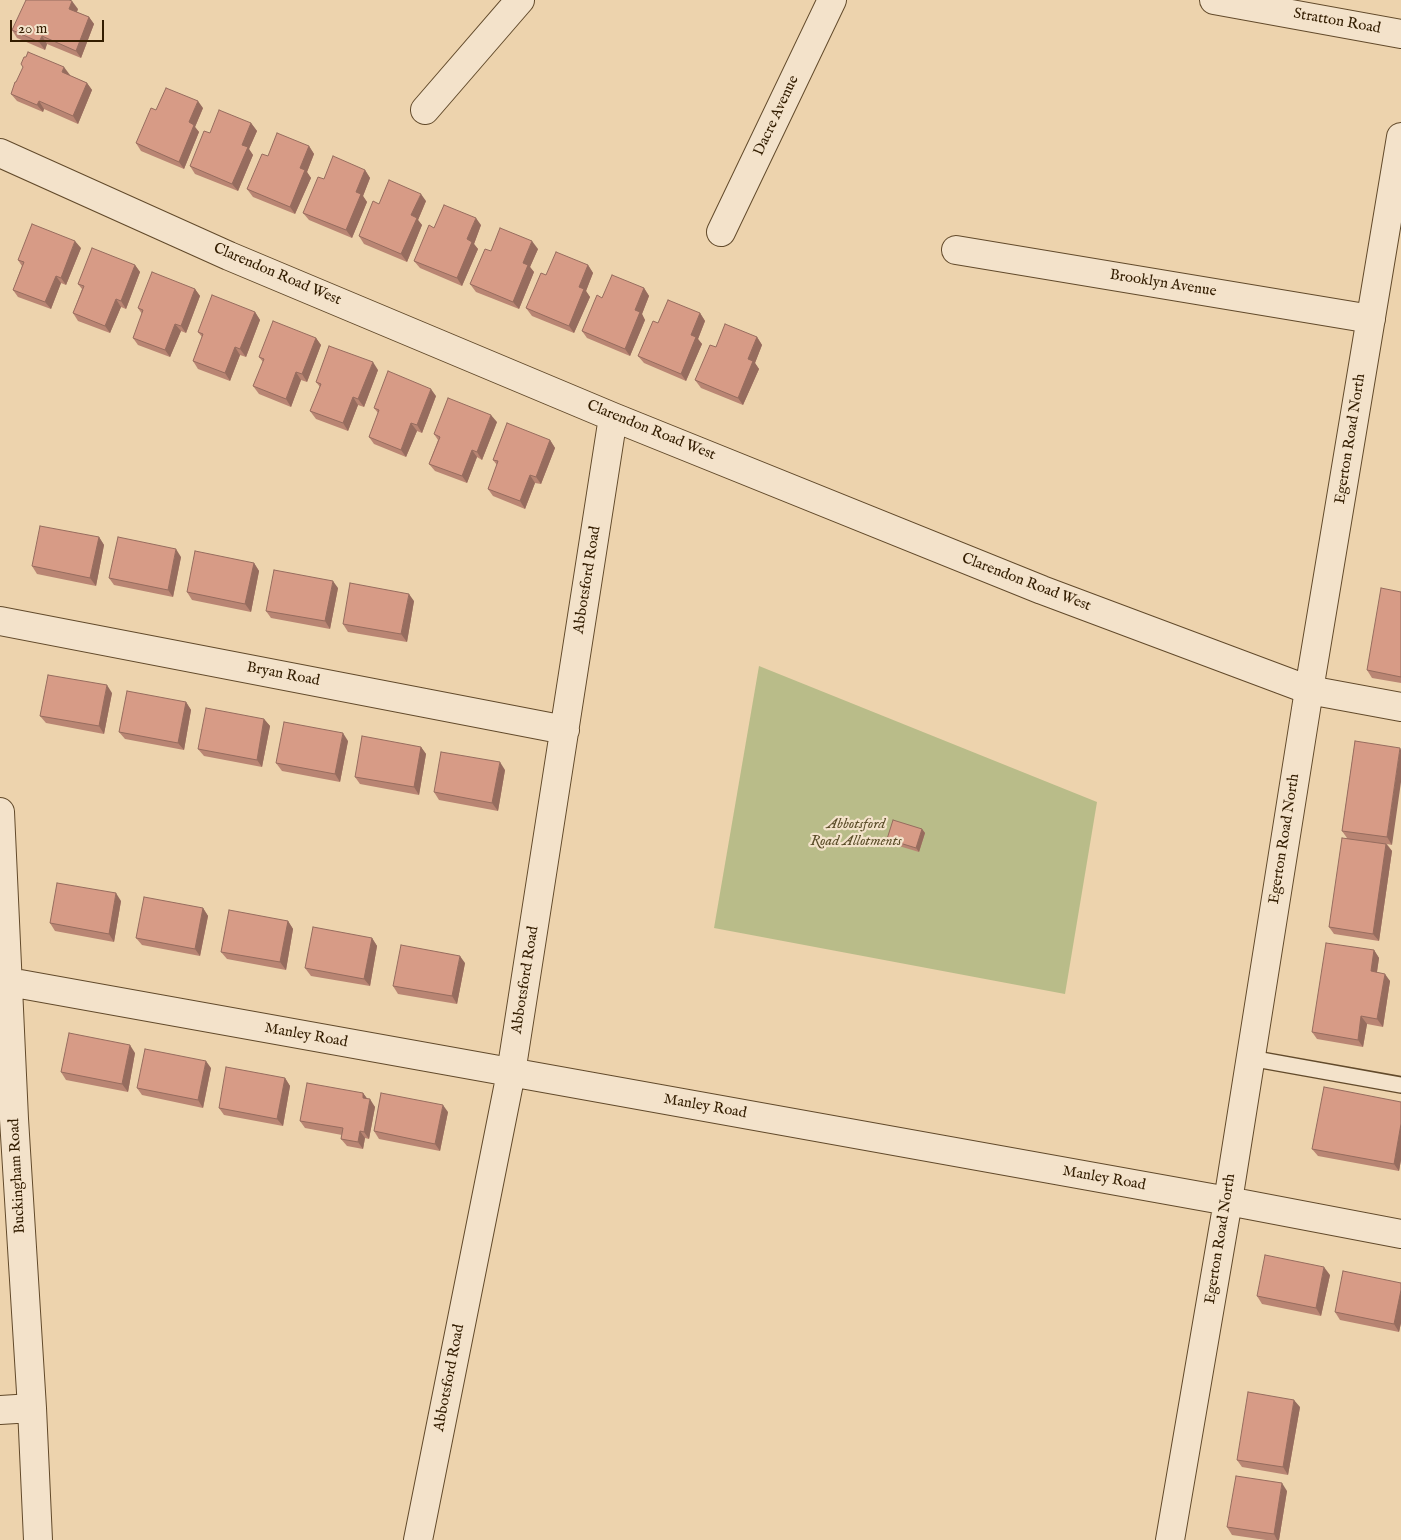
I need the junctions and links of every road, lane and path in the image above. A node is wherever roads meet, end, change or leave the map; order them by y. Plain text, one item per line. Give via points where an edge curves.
1 (520, 0) edge
2 (832, 0) edge
3 (1214, 0) edge
4 (1401, 34) edge
5 (426, 110) dead end
6 (1401, 137) edge
7 (0, 153) edge
8 (721, 232) dead end
9 (956, 250) dead end
10 (1371, 319) junction
11 (613, 417) junction
12 (0, 621) edge
13 (1309, 690) junction
14 (1401, 707) edge
15 (565, 730) junction
16 (0, 812) edge
17 (9, 982) junction
18 (1250, 1058) junction
19 (511, 1073) junction
20 (1401, 1085) edge
21 (1228, 1201) junction
22 (1401, 1234) edge
23 (32, 1408) junction
24 (0, 1410) edge
25 (38, 1540) edge
26 (418, 1540) edge
27 (1170, 1540) edge

1 - 5 street
2 - 8 street, Dacre Avenue
3 - 4 street, Stratton Road
6 - 10 street, Egerton Road North
7 - 11 street, Clarendon Road West via 230,256
9 - 10 street, Brooklyn Avenue
10 - 13 street, Egerton Road North
11 - 13 street, Clarendon Road West via 1042,590
11 - 15 street, Abbotsford Road
12 - 15 street, Bryan Road
13 - 14 street, Clarendon Road West
13 - 18 street, Egerton Road North
15 - 19 street, Abbotsford Road
16 - 17 street, Buckingham Road
17 - 19 street, Manley Road
17 - 23 street, Buckingham Road
18 - 20 lane
18 - 21 street, Egerton Road North
19 - 21 street, Manley Road
19 - 26 street, Abbotsford Road
21 - 22 street, Manley Road
21 - 27 street, Egerton Road North
23 - 24 street
23 - 25 street, Buckingham Road

